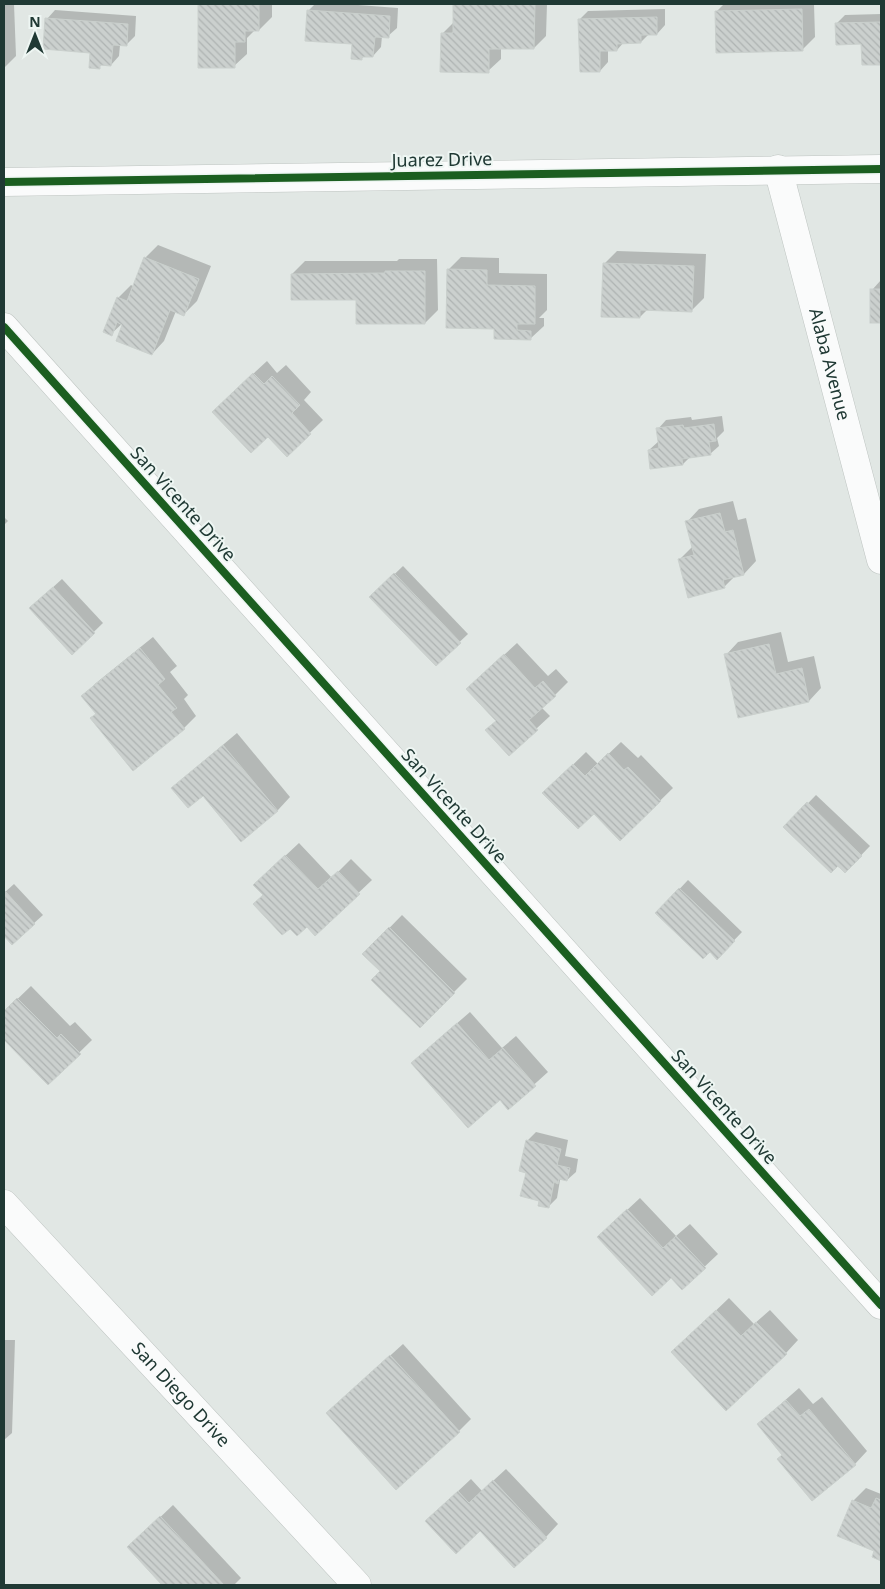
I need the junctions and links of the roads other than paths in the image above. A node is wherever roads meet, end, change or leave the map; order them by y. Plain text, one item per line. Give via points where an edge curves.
1 (881, 169) edge
2 (778, 170) junction
3 (4, 182) edge
4 (4, 327) edge
5 (881, 560) edge
6 (4, 1204) edge
7 (881, 1304) edge
8 (357, 1585) edge

1 - 2 street, Juarez Drive
2 - 3 street, Juarez Drive
2 - 5 street, Alaba Avenue
4 - 7 street, San Vicente Drive
6 - 8 street, San Diego Drive

